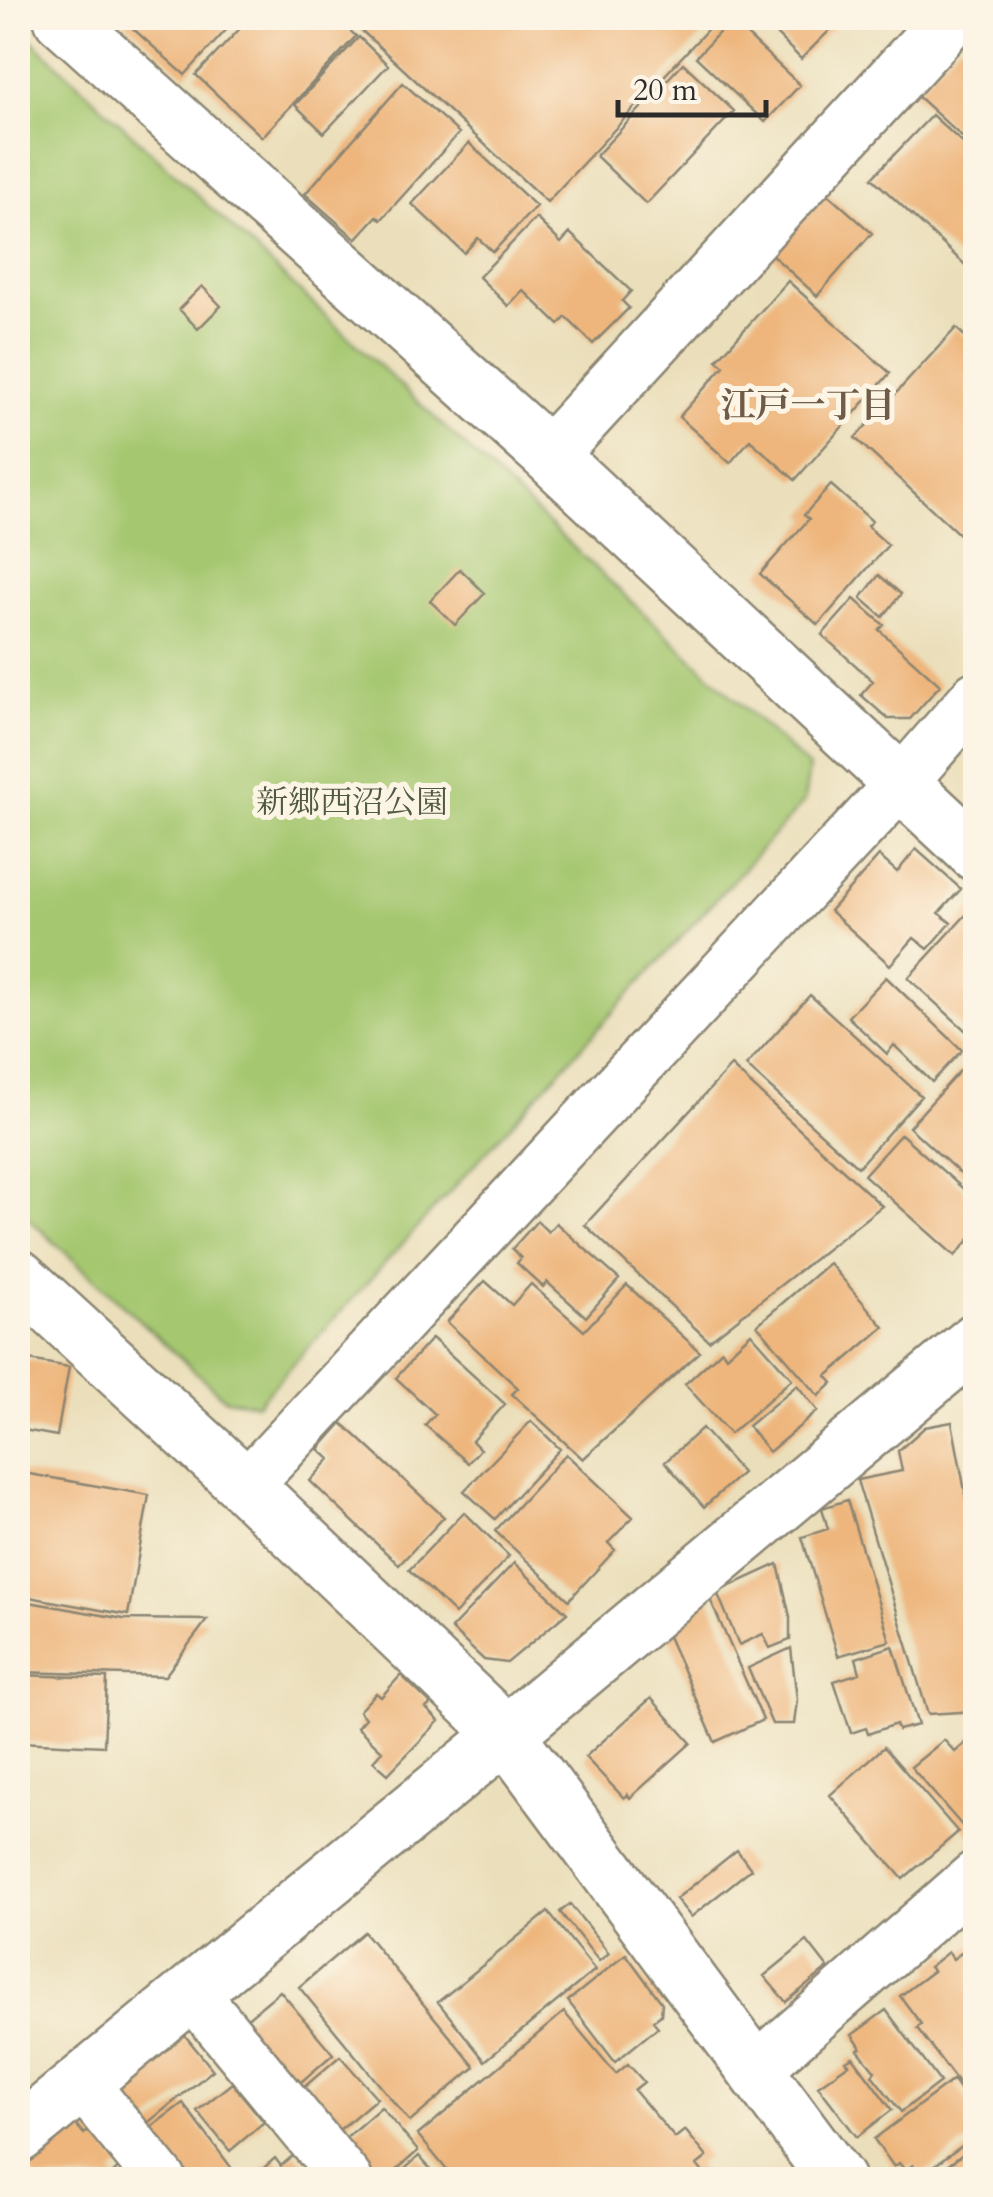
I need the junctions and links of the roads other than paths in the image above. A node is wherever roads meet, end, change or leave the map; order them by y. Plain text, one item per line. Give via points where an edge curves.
1 (62, 18) edge
2 (951, 18) edge
3 (549, 455) junction
4 (976, 698) edge
5 (901, 783) junction
6 (976, 852) edge
7 (18, 1277) edge
8 (976, 1341) edge
9 (246, 1486) junction
10 (506, 1734) junction
11 (976, 1876) edge
12 (192, 1992) junction
13 (756, 2070) junction
14 (82, 2082) junction
15 (18, 2135) edge
16 (161, 2180) edge
17 (347, 2180) edge
18 (836, 2180) edge

1 - 3 street
2 - 3 street
3 - 5 street
4 - 5 street
5 - 6 street
5 - 9 street
7 - 9 street
8 - 10 street
9 - 10 street
10 - 12 street
10 - 13 street
11 - 13 street
12 - 14 street
12 - 17 street
13 - 18 street
14 - 15 street
14 - 16 street

